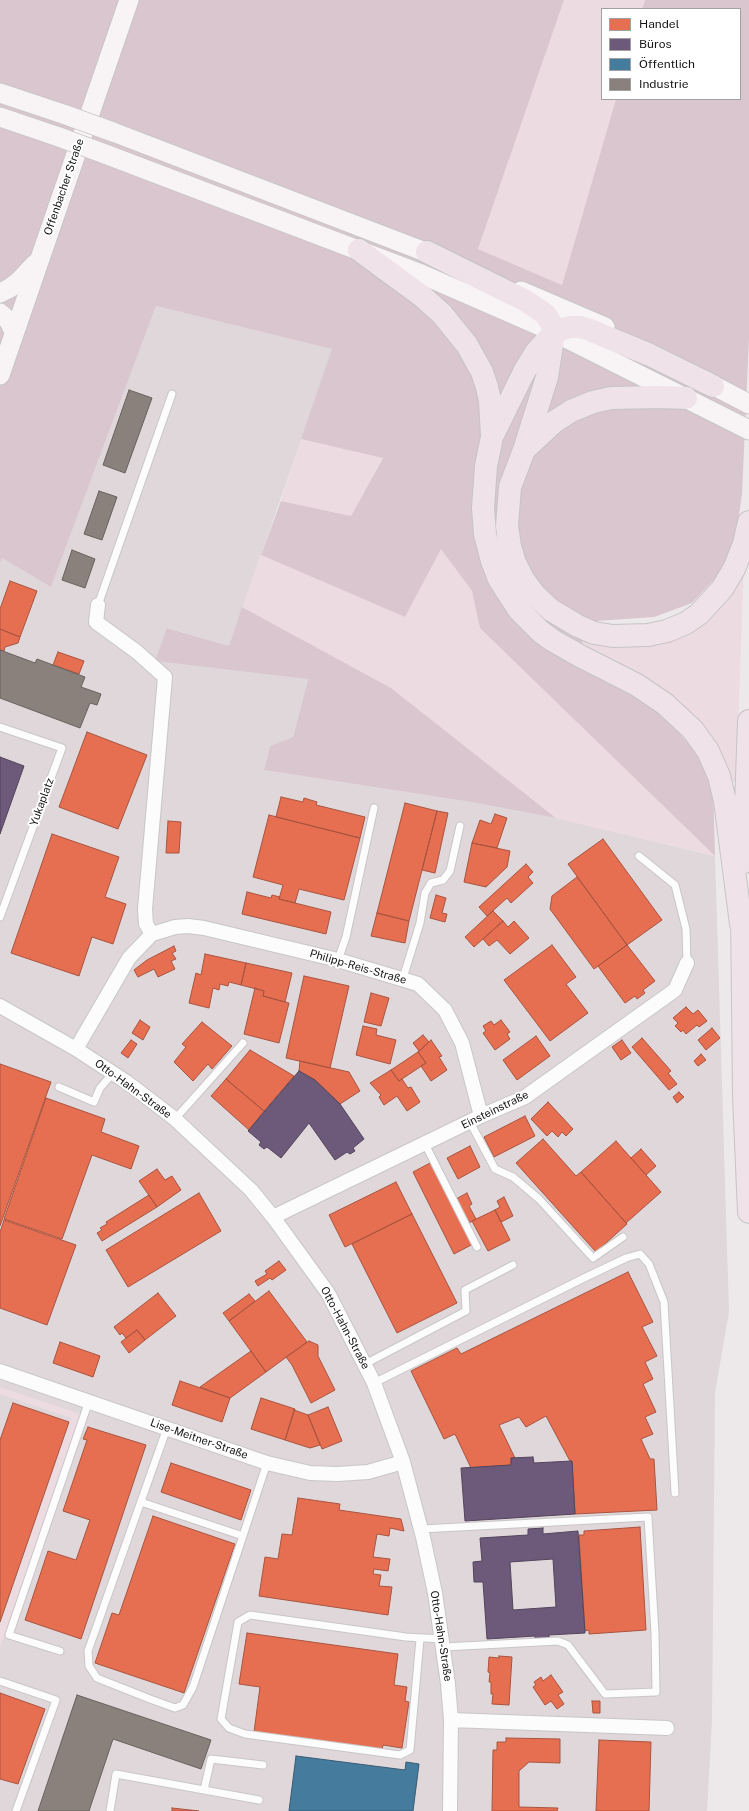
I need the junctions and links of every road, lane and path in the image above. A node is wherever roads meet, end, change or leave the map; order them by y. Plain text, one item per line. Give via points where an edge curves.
1 (129, 0) edge
2 (0, 93) edge
3 (0, 117) edge
4 (359, 250) junction
5 (427, 252) junction
6 (39, 260) junction
7 (0, 293) edge
8 (0, 313) edge
9 (554, 332) junction
10 (8, 341) edge
11 (0, 375) edge
12 (718, 388) junction
13 (172, 394) dead end
14 (686, 398) junction
15 (749, 404) edge
16 (749, 430) edge
17 (492, 437) junction
18 (524, 450) junction
19 (749, 522) edge
20 (98, 605) joint
21 (749, 721) edge
22 (0, 727) edge
23 (374, 808) dead end
24 (460, 826) dead end
25 (639, 856) dead end
26 (0, 918) edge
27 (741, 924) junction
28 (152, 934) junction
29 (338, 960) junction
30 (687, 963) joint
31 (403, 978) junction
32 (0, 1006) edge
33 (243, 1043) dead end
34 (76, 1049) junction
35 (113, 1073) junction
36 (60, 1087) dead end
37 (175, 1119) junction
38 (475, 1119) junction
39 (425, 1144) junction
40 (749, 1212) edge
41 (274, 1218) junction
42 (623, 1237) dead end
43 (477, 1247) dead end
44 (513, 1265) dead end
45 (365, 1364) junction
46 (0, 1371) edge
47 (374, 1383) junction
48 (89, 1401) junction
49 (167, 1428) junction
50 (403, 1462) junction
51 (267, 1463) junction
52 (675, 1493) dead end
53 (141, 1502) junction
54 (420, 1529) junction
55 (243, 1536) junction
56 (420, 1638) junction
57 (443, 1643) junction
58 (60, 1651) dead end
59 (0, 1681) edge
60 (451, 1720) junction
61 (667, 1728) dead end
62 (263, 1765) dead end
63 (204, 1790) junction
64 (259, 1800) dead end
65 (16, 1811) edge
66 (110, 1811) edge
67 (450, 1811) edge

1 - 6 main road, Offenbacher Straße
2 - 5 main road, bridge via 113,132
3 - 4 main road, bridge via 106,154
4 - 9 main road
4 - 17 highway via 423,297 442,314 467,345 487,387
5 - 9 highway via 537,307 550,321
5 - 12 main road via 613,330
6 - 7 main road via 10,288
6 - 10 main road, Offenbacher Straße
8 - 10 main road via 9,321
9 - 12 highway via 570,327 590,330
9 - 14 main road
9 - 17 highway via 536,352 524,372
9 - 18 highway via 547,377
10 - 11 main road, Offenbacher Straße
12 - 15 main road
13 - 20 lane
14 - 16 main road
14 - 18 highway via 611,398 594,402 571,411 554,422
17 - 27 highway via 486,466 483,508 487,544 499,579 519,610 541,632 566,649 653,695 680,717 700,740 714,764 722,787
18 - 19 highway via 510,487 508,506 507,526 515,563 535,595 551,610 564,619 594,632 613,636 648,635 667,631 699,614 722,589 734,569
20 - 28 street via 96,622 137,652 165,677 145,909 146,924
21 - 27 highway
22 - 26 lane, Yukaplatz via 62,748
23 - 29 lane via 346,936
24 - 31 lane via 450,871 443,880 431,883 425,893 420,923
25 - 30 lane via 675,885 686,929
27 - 40 highway
28 - 29 street, Philipp-Reis-Straße via 175,927 204,928
28 - 34 street, Philipp-Reis-Straße via 129,958
29 - 31 street, Philipp-Reis-Straße
30 - 38 street, Einsteinstraße via 675,990 525,1097
31 - 38 street, Philipp-Reis-Straße via 418,984 445,1010 462,1043
32 - 34 street, Otto-Hahn-Straße
33 - 37 lane
34 - 35 street, Otto-Hahn-Straße
35 - 36 lane via 100,1088 94,1102
35 - 37 street, Otto-Hahn-Straße
37 - 41 street, Otto-Hahn-Straße via 251,1190
38 - 39 street, Einsteinstraße
38 - 42 lane via 495,1169 512,1177 539,1199 593,1258
39 - 41 street, Einsteinstraße
39 - 43 lane
41 - 45 street, Otto-Hahn-Straße via 328,1293
44 - 45 lane via 465,1290 466,1311
45 - 47 street, Otto-Hahn-Straße
46 - 48 street, Lise-Meitner-Straße
47 - 50 street, Otto-Hahn-Straße
47 - 52 lane via 598,1271 640,1254 649,1264 664,1302
48 - 49 street, Lise-Meitner-Straße
48 - 58 lane via 9,1635
49 - 51 street, Lise-Meitner-Straße
49 - 53 lane
50 - 51 street, Lise-Meitner-Straße via 368,1472 338,1474 310,1473
50 - 54 street, Otto-Hahn-Straße
51 - 55 lane
53 - 55 lane
53 - 55 lane via 88,1651 89,1666 97,1678 169,1706 183,1706 193,1687
54 - 57 street, Otto-Hahn-Straße via 435,1593
54 - 57 lane via 648,1517 656,1692 605,1694 568,1645 558,1641
56 - 56 lane via 250,1615 238,1622 221,1719 229,1728 245,1734 400,1755 410,1750
56 - 57 lane
57 - 60 street, Otto-Hahn-Straße
59 - 65 lane via 56,1700
60 - 61 street
60 - 67 street, Otto-Hahn-Straße
62 - 63 lane via 211,1759
63 - 64 lane
63 - 66 lane via 116,1774

